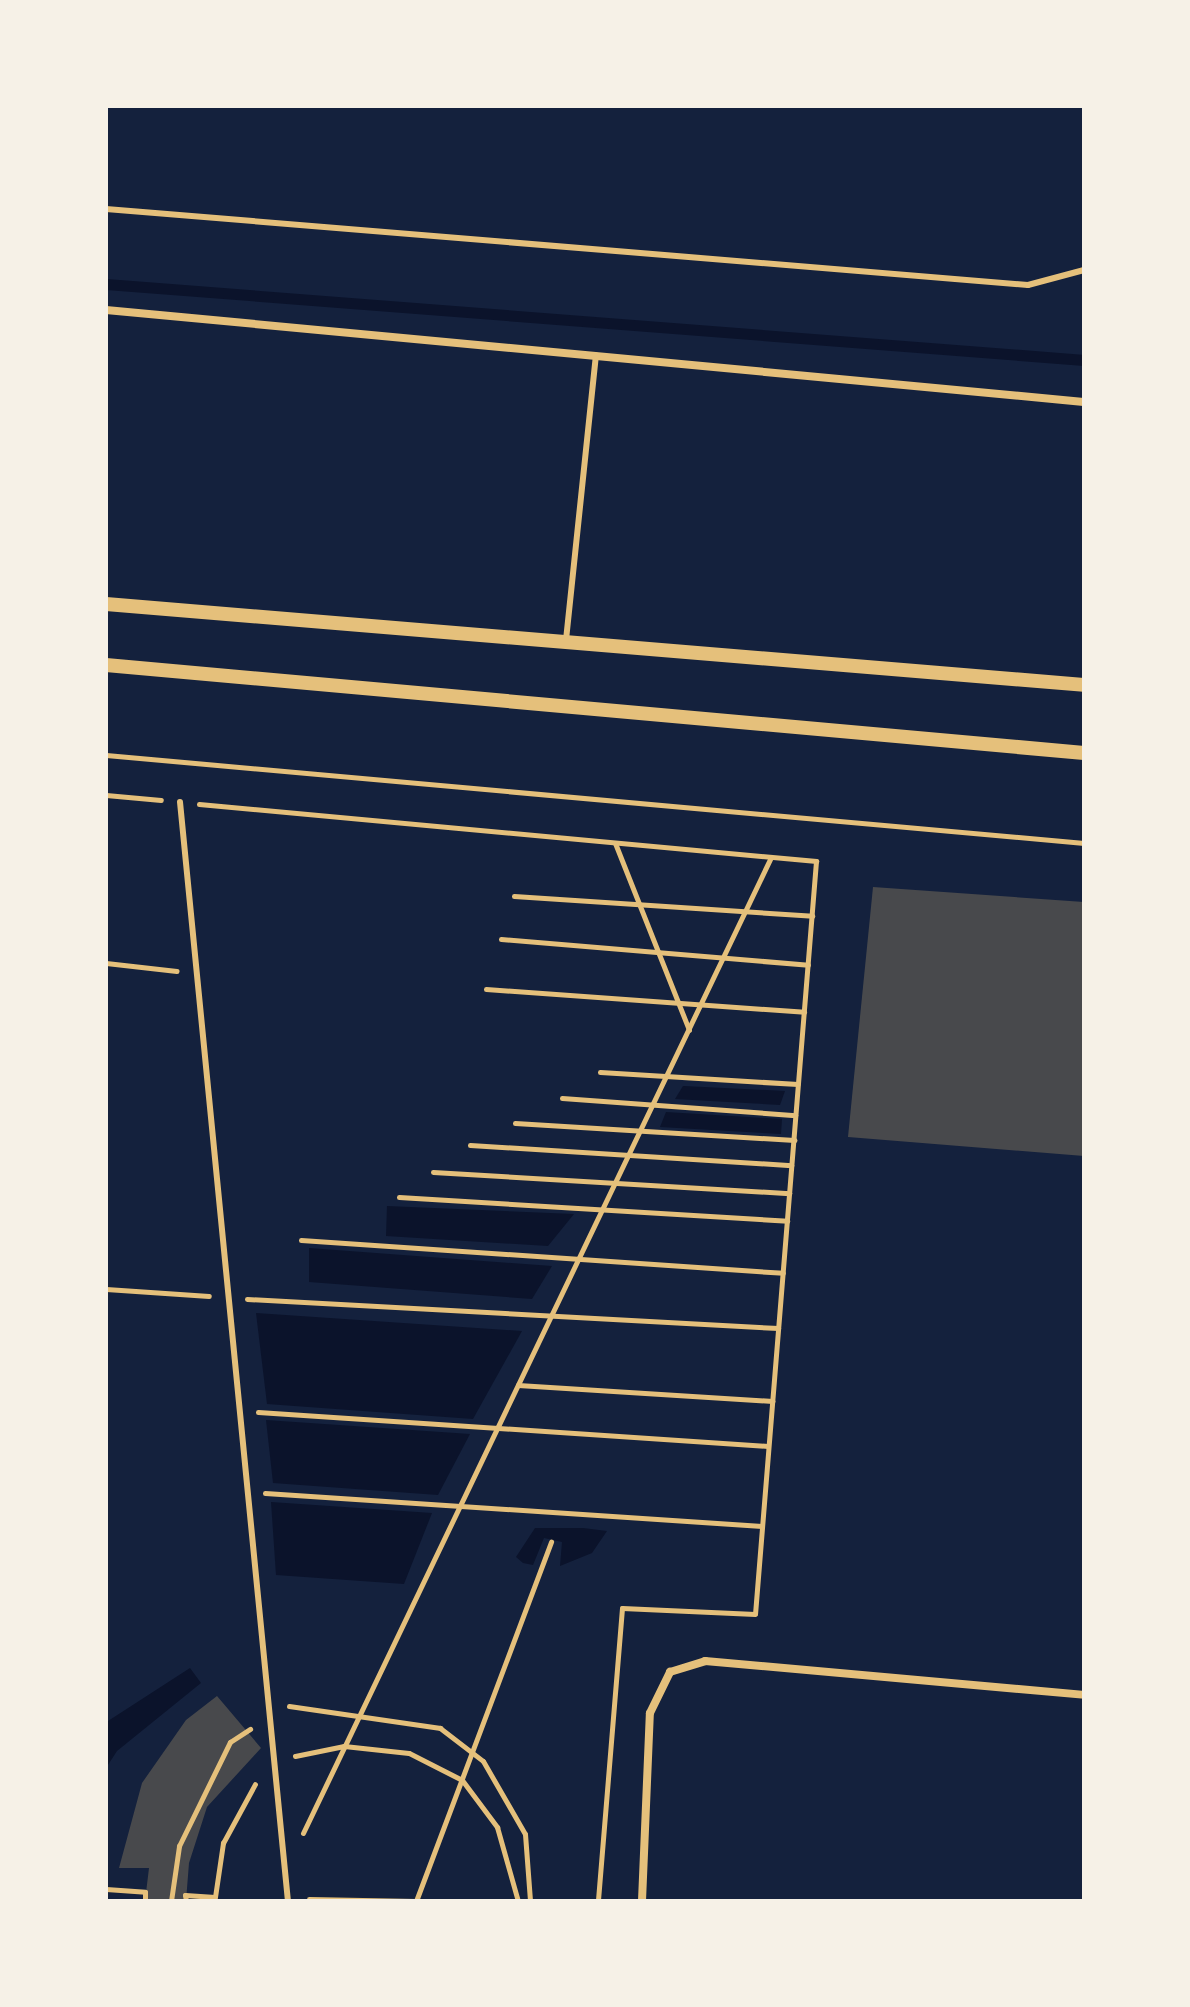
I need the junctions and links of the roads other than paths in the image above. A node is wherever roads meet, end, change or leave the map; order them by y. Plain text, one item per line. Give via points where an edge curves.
1 (106, 209) edge
2 (1084, 270) edge
3 (106, 310) edge
4 (596, 356) junction
5 (1084, 402) edge
6 (106, 604) edge
7 (566, 640) junction
8 (106, 665) edge
9 (1084, 685) edge
10 (1084, 753) edge
11 (180, 802) road end
12 (1084, 1695) edge
13 (288, 1900) edge
14 (642, 1901) edge

1 - 2 lane via 1028,285
3 - 4 street
4 - 5 street
4 - 7 lane
6 - 7 street
7 - 9 street
8 - 10 street
11 - 13 lane via 234,1298
12 - 14 street via 705,1661 670,1672 650,1713

